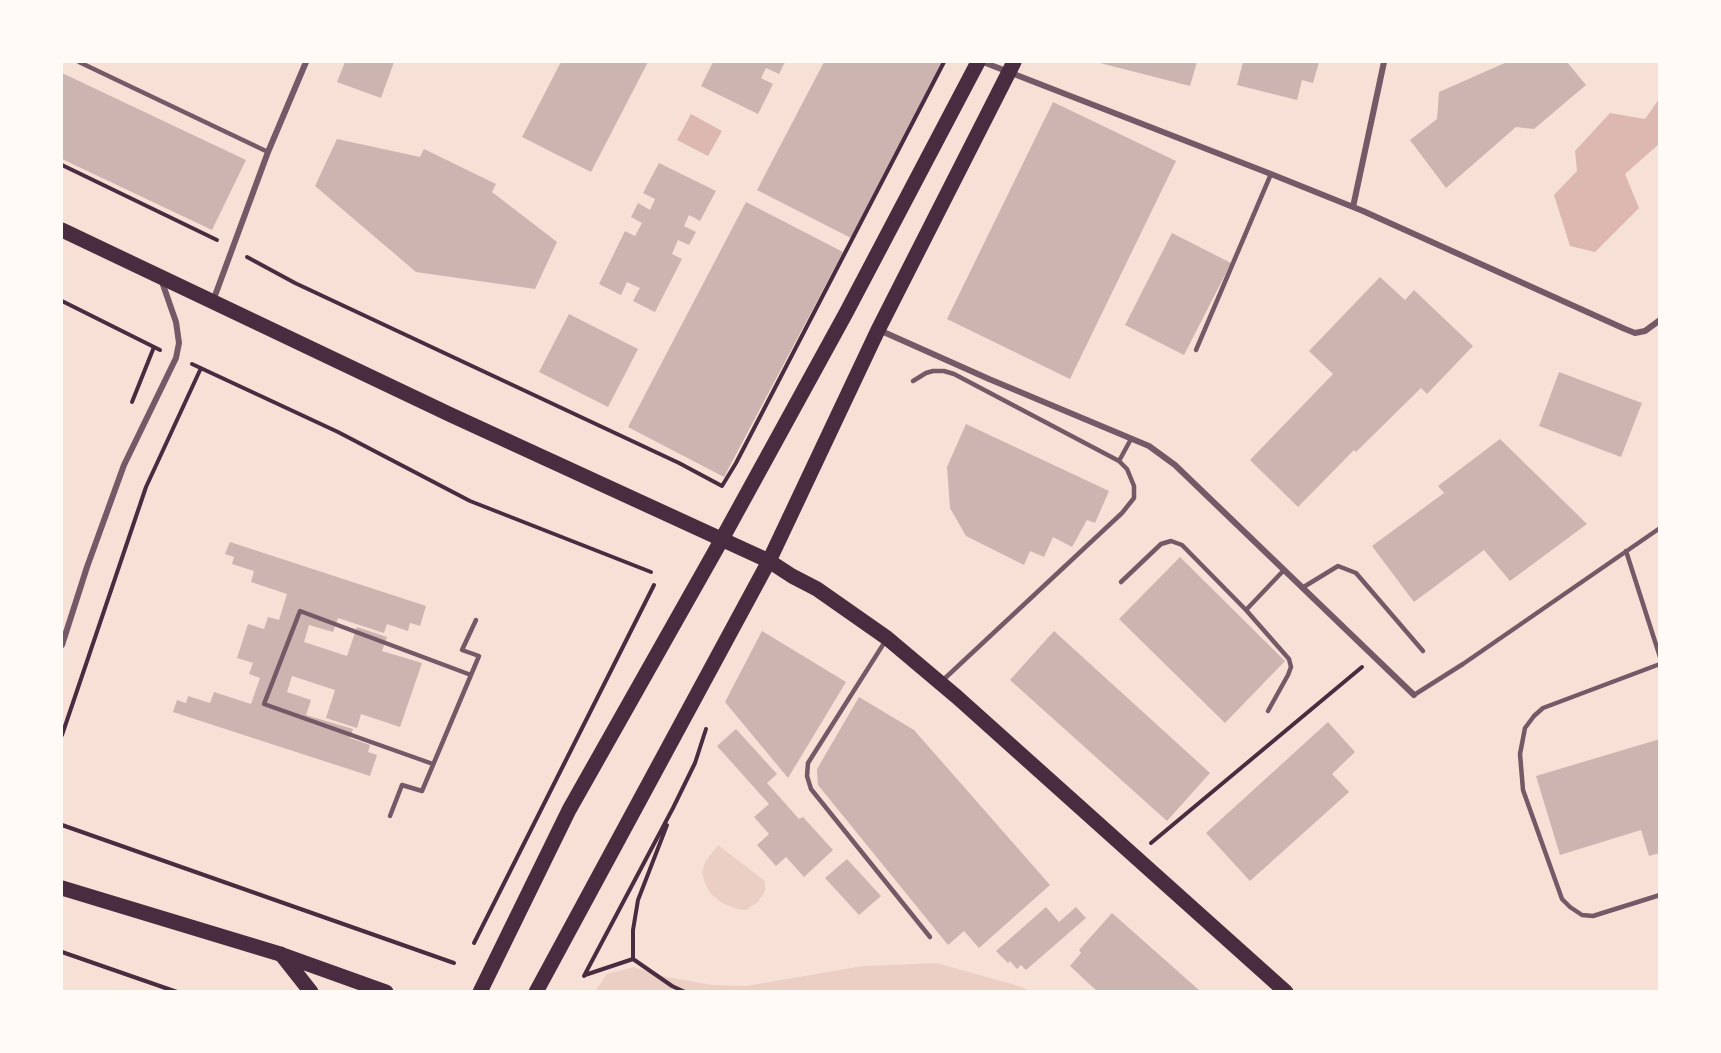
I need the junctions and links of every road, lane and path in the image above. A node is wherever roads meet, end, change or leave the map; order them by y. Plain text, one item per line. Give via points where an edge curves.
1 (79, 62) edge
2 (306, 62) edge
3 (944, 62) edge
4 (980, 62) edge
5 (1384, 62) edge
6 (1012, 67) edge
7 (268, 152) junction
8 (62, 165) edge
9 (1272, 174) junction
10 (1353, 207) junction
11 (62, 230) edge
12 (252, 247) dead end
13 (232, 248) junction
14 (248, 258) junction
15 (160, 276) junction
16 (62, 301) edge
17 (213, 301) junction
18 (1659, 320) edge
19 (878, 330) junction
20 (1196, 350) dead end
21 (176, 357) junction
22 (201, 368) junction
23 (913, 381) dead end
24 (1131, 439) junction
25 (1119, 461) junction
26 (1659, 528) edge
27 (722, 539) junction
28 (1626, 551) junction
29 (769, 561) junction
30 (1284, 570) junction
31 (651, 572) dead end
32 (1121, 582) dead end
33 (654, 585) dead end
34 (1302, 588) junction
35 (1246, 610) junction
36 (476, 620) dead end
37 (887, 638) junction
38 (62, 645) edge
39 (1423, 651) dead end
40 (1374, 657) junction
41 (1659, 657) edge
42 (1659, 664) edge
43 (471, 675) junction
44 (940, 683) junction
45 (1414, 695) joint
46 (1268, 711) dead end
47 (707, 724) dead end
48 (62, 735) edge
49 (432, 765) junction
50 (673, 808) junction
51 (390, 816) dead end
52 (62, 825) edge
53 (1135, 857) junction
54 (62, 888) edge
55 (1659, 895) edge
56 (930, 937) dead end
57 (474, 943) dead end
58 (62, 952) edge
59 (280, 954) junction
60 (633, 959) junction
61 (454, 963) dead end
62 (177, 992) edge
63 (311, 992) edge
64 (386, 992) edge
65 (480, 992) edge
66 (536, 992) edge
67 (685, 992) edge
68 (1286, 992) edge

1 - 7 lane
2 - 7 street
3 - 14 path via 722,486
4 - 6 street
4 - 27 main road
5 - 10 street
6 - 9 street
6 - 19 main road
7 - 13 street
8 - 13 path
9 - 10 street
9 - 20 lane
10 - 18 street via 1635,333 1645,331
11 - 15 main road
12 - 14 path
13 - 14 path
13 - 17 street
15 - 17 main road
15 - 21 street via 176,322
16 - 21 path
17 - 27 main road
19 - 24 street
19 - 29 main road
21 - 22 path
21 - 38 street via 124,465
22 - 31 path via 338,432 470,501
22 - 48 path via 146,487
23 - 25 lane via 933,371 954,374
24 - 25 lane
24 - 30 street via 1149,446 1175,465
25 - 44 lane via 1134,486 1134,498 1122,513
26 - 28 lane
27 - 29 main road
27 - 65 main road via 569,810
28 - 41 lane
28 - 45 lane
29 - 37 main road
29 - 66 main road
30 - 34 street
30 - 35 lane
32 - 35 lane via 1161,544 1171,542 1182,545
33 - 57 path
34 - 39 lane via 1338,566 1356,573
34 - 40 street
35 - 46 lane via 1278,644 1291,667
36 - 43 lane via 462,650 479,656
37 - 44 main road
37 - 56 lane via 808,763 807,776 811,789
40 - 45 street
40 - 53 path
42 - 55 lane via 1543,708 1525,728 1520,754 1523,790 1562,899 1582,915 1593,916
43 - 49 lane
43 - 49 lane via 300,611 264,704
44 - 53 main road
47 - 50 path via 695,763
49 - 51 lane via 422,791 402,784
50 - 60 path via 638,900
50 - 60 path via 584,976
52 - 61 path
53 - 68 main road
54 - 59 main road
58 - 62 path
59 - 63 main road
59 - 64 main road
60 - 67 path

